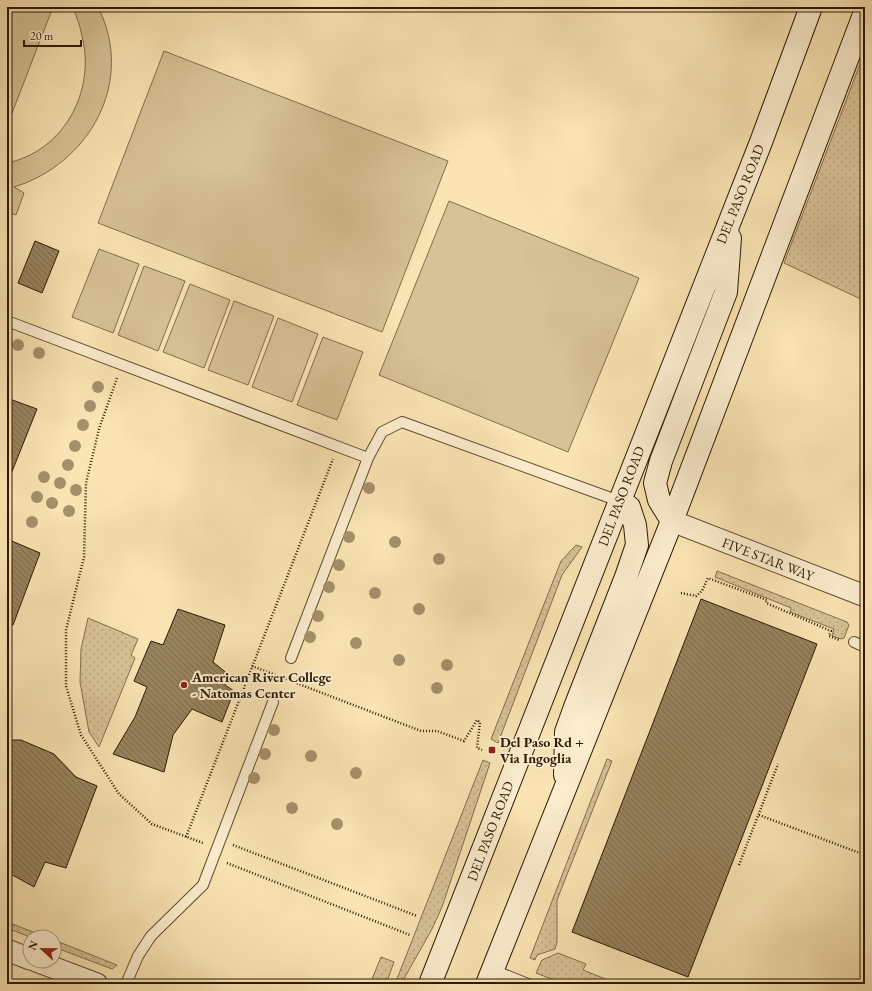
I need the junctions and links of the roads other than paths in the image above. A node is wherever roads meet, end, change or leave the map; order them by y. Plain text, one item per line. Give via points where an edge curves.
1 (811, 7) edge
2 (865, 12) edge
3 (732, 217) junction
4 (7, 321) edge
5 (368, 458) junction
6 (619, 501) junction
7 (672, 521) junction
8 (865, 596) edge
9 (854, 642) dead end
10 (865, 647) edge
11 (291, 658) dead end
12 (274, 702) dead end
13 (565, 788) junction
14 (7, 950) edge
15 (22, 956) edge
16 (48, 969) edge
17 (490, 977) edge
18 (61, 978) edge
19 (97, 984) edge
20 (126, 984) edge
21 (430, 984) edge
22 (528, 984) edge

1 - 3 main road, DEL PASO ROAD
2 - 7 main road
3 - 6 main road, DEL PASO ROAD
3 - 7 main road via 726,292 661,461 655,483 659,500
4 - 5 lane
5 - 6 lane via 382,432 402,422
5 - 11 lane
6 - 13 main road via 629,507 635,525 637,545 566,732
6 - 21 main road, DEL PASO ROAD
7 - 8 street, FIVE STAR WAY
7 - 13 main road
9 - 10 lane
12 - 20 lane via 203,885 151,936 138,956
13 - 17 main road
14 - 15 street
16 - 18 street
17 - 22 lane
18 - 19 street

